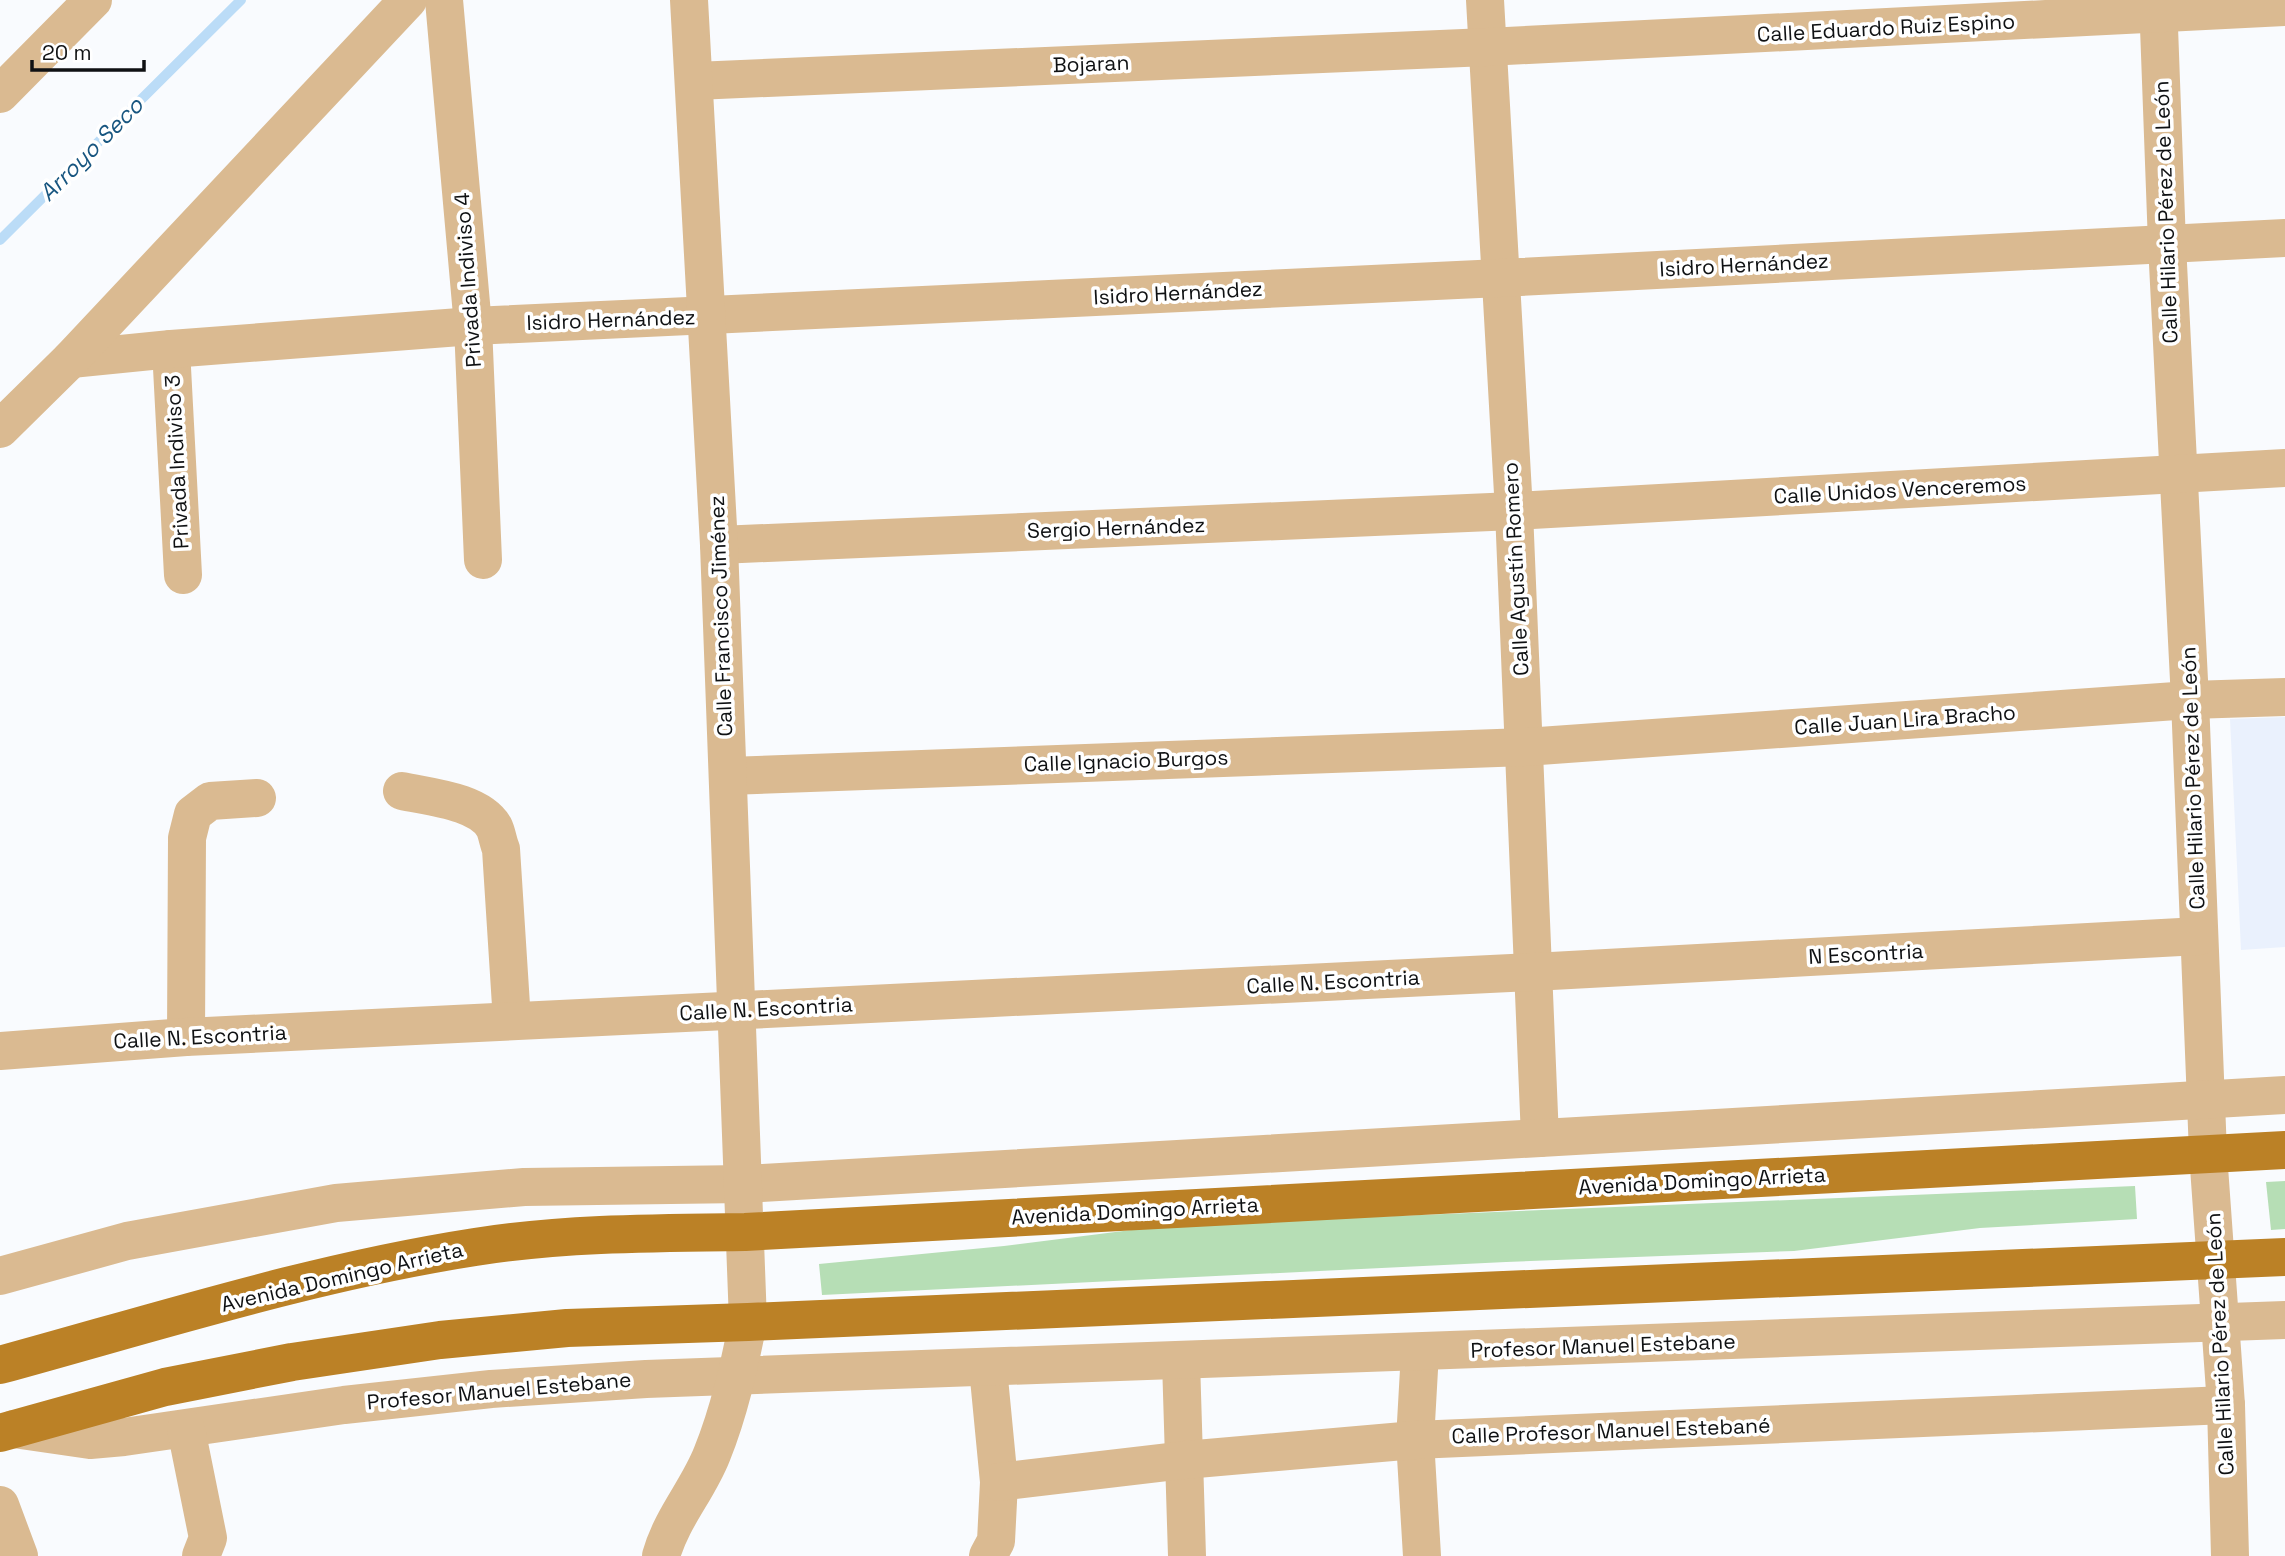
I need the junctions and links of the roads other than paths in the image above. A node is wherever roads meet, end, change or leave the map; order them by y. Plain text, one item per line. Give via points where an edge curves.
1 (93, 0) edge
2 (408, 0) edge
3 (444, 0) edge
4 (689, 0) edge
5 (1485, 0) edge
6 (2158, 8) edge
7 (2285, 8) edge
8 (1487, 47) junction
9 (695, 81) junction
10 (0, 94) edge
11 (2285, 238) edge
12 (2167, 244) junction
13 (1500, 278) junction
14 (707, 316) junction
15 (473, 326) junction
16 (172, 349) junction
17 (71, 359) junction
18 (0, 429) edge
19 (2285, 468) edge
20 (2179, 475) junction
21 (1514, 510) junction
22 (719, 545) junction
23 (483, 560) dead end
24 (183, 575) dead end
25 (2285, 698) edge
26 (2190, 700) junction
27 (1525, 747) junction
28 (728, 776) junction
29 (402, 791) dead end
30 (257, 798) dead end
31 (2199, 936) junction
32 (1533, 972) junction
33 (737, 1010) junction
34 (512, 1021) junction
35 (186, 1037) junction
36 (0, 1051) edge
37 (2285, 1095) edge
38 (2206, 1098) junction
39 (1540, 1138) junction
40 (2285, 1150) edge
41 (2208, 1153) junction
42 (744, 1184) junction
43 (745, 1232) junction
44 (2285, 1257) edge
45 (2215, 1261) junction
46 (0, 1276) edge
47 (2285, 1320) edge
48 (748, 1322) junction
49 (2219, 1323) junction
50 (1420, 1352) junction
51 (1181, 1361) junction
52 (0, 1365) edge
53 (988, 1368) junction
54 (737, 1375) junction
55 (2225, 1405) junction
56 (186, 1429) junction
57 (7, 1431) edge
58 (1415, 1440) junction
59 (1185, 1460) junction
60 (999, 1482) junction
61 (0, 1505) edge
62 (19, 1556) edge
63 (201, 1556) edge
64 (661, 1556) edge
65 (988, 1556) edge
66 (1187, 1556) edge
67 (1422, 1556) edge
68 (2230, 1556) edge

1 - 10 street
2 - 17 street
3 - 15 street, Privada Indiviso 4
4 - 9 street, Calle Francisco Jiménez
5 - 8 street, Calle Agustín Romero
6 - 7 street, Calle Eduardo Ruiz Espino
6 - 8 street, Calle Eduardo Ruiz Espino
6 - 12 street, Calle Hilario Pérez de León
8 - 9 street, Bojaran
8 - 13 street, Calle Agustín Romero
9 - 14 street, Calle Francisco Jiménez
11 - 12 street, Isidro Hernández
12 - 13 street, Isidro Hernández
12 - 20 street, Calle Hilario Pérez de León
13 - 14 street, Isidro Hernández
13 - 21 street, Calle Agustín Romero
14 - 15 street, Isidro Hernández
14 - 22 street, Calle Francisco Jiménez
15 - 16 street, Isidro Hernández
15 - 23 street, Privada Indiviso 4
16 - 17 street, Isidro Hernández
16 - 24 street, Privada Indiviso 3
17 - 18 street
19 - 20 street, Calle Unidos Venceremos
20 - 21 street, Calle Unidos Venceremos
20 - 26 street, Calle Hilario Pérez de León
21 - 22 street, Sergio Hernández
21 - 27 street, Calle Agustín Romero
22 - 28 street, Calle Francisco Jiménez
25 - 26 street, Calle Juan Lira Bracho
26 - 27 street, Calle Juan Lira Bracho
26 - 31 street, Calle Hilario Pérez de León
27 - 28 street, Calle Ignacio Burgos
27 - 32 street, Calle Agustín Romero
28 - 33 street, Calle Francisco Jiménez
29 - 34 street via 470,806 494,827 501,849
30 - 35 street via 209,801 192,814 187,838
31 - 32 street, N Escontria
31 - 38 street, Calle Hilario Pérez de León
32 - 33 street, Calle N. Escontria
32 - 39 street, Calle Agustín Romero
33 - 34 street, Calle N. Escontria
33 - 42 street, Calle Francisco Jiménez
34 - 35 street, Calle N. Escontria
35 - 36 street, Calle N. Escontria
37 - 38 street
38 - 39 street
38 - 41 street, Calle Hilario Pérez de León
39 - 42 street
40 - 41 main road, Avenida Domingo Arrieta
41 - 43 main road, Avenida Domingo Arrieta
41 - 45 street, Calle Hilario Pérez de León
42 - 43 street, Calle Francisco Jiménez
42 - 46 street via 524,1187 336,1203 127,1241
43 - 48 street, Calle Francisco Jiménez
43 - 52 main road, Avenida Domingo Arrieta via 597,1233 475,1247 360,1269
44 - 45 main road
45 - 48 main road
45 - 49 street, Calle Hilario Pérez de León
47 - 49 street, Profesor Manuel Estebane
48 - 54 street, Calle Francisco Jiménez
48 - 57 main road via 567,1328 440,1340 165,1387
49 - 50 street, Profesor Manuel Estebane
49 - 55 street, Calle Hilario Pérez de León
50 - 51 street, Profesor Manuel Estebane
50 - 58 street
51 - 53 street, Profesor Manuel Estebane
51 - 59 street
53 - 54 street, Profesor Manuel Estebane
53 - 60 street
54 - 56 street, Profesor Manuel Estebane via 491,1390 344,1405
54 - 64 street, Calle Francisco Jiménez via 712,1456 667,1535
55 - 58 street, Calle Profesor Manuel Estebané
55 - 68 street, Calle Hilario Pérez de León
56 - 57 street, Profesor Manuel Estebane via 90,1440
56 - 63 street via 208,1538
58 - 59 street, Calle Profesor Manuel Estebané
58 - 67 street
59 - 60 street, Calle Profesor Manuel Estebané
59 - 66 street
60 - 65 street via 996,1541
61 - 62 street

